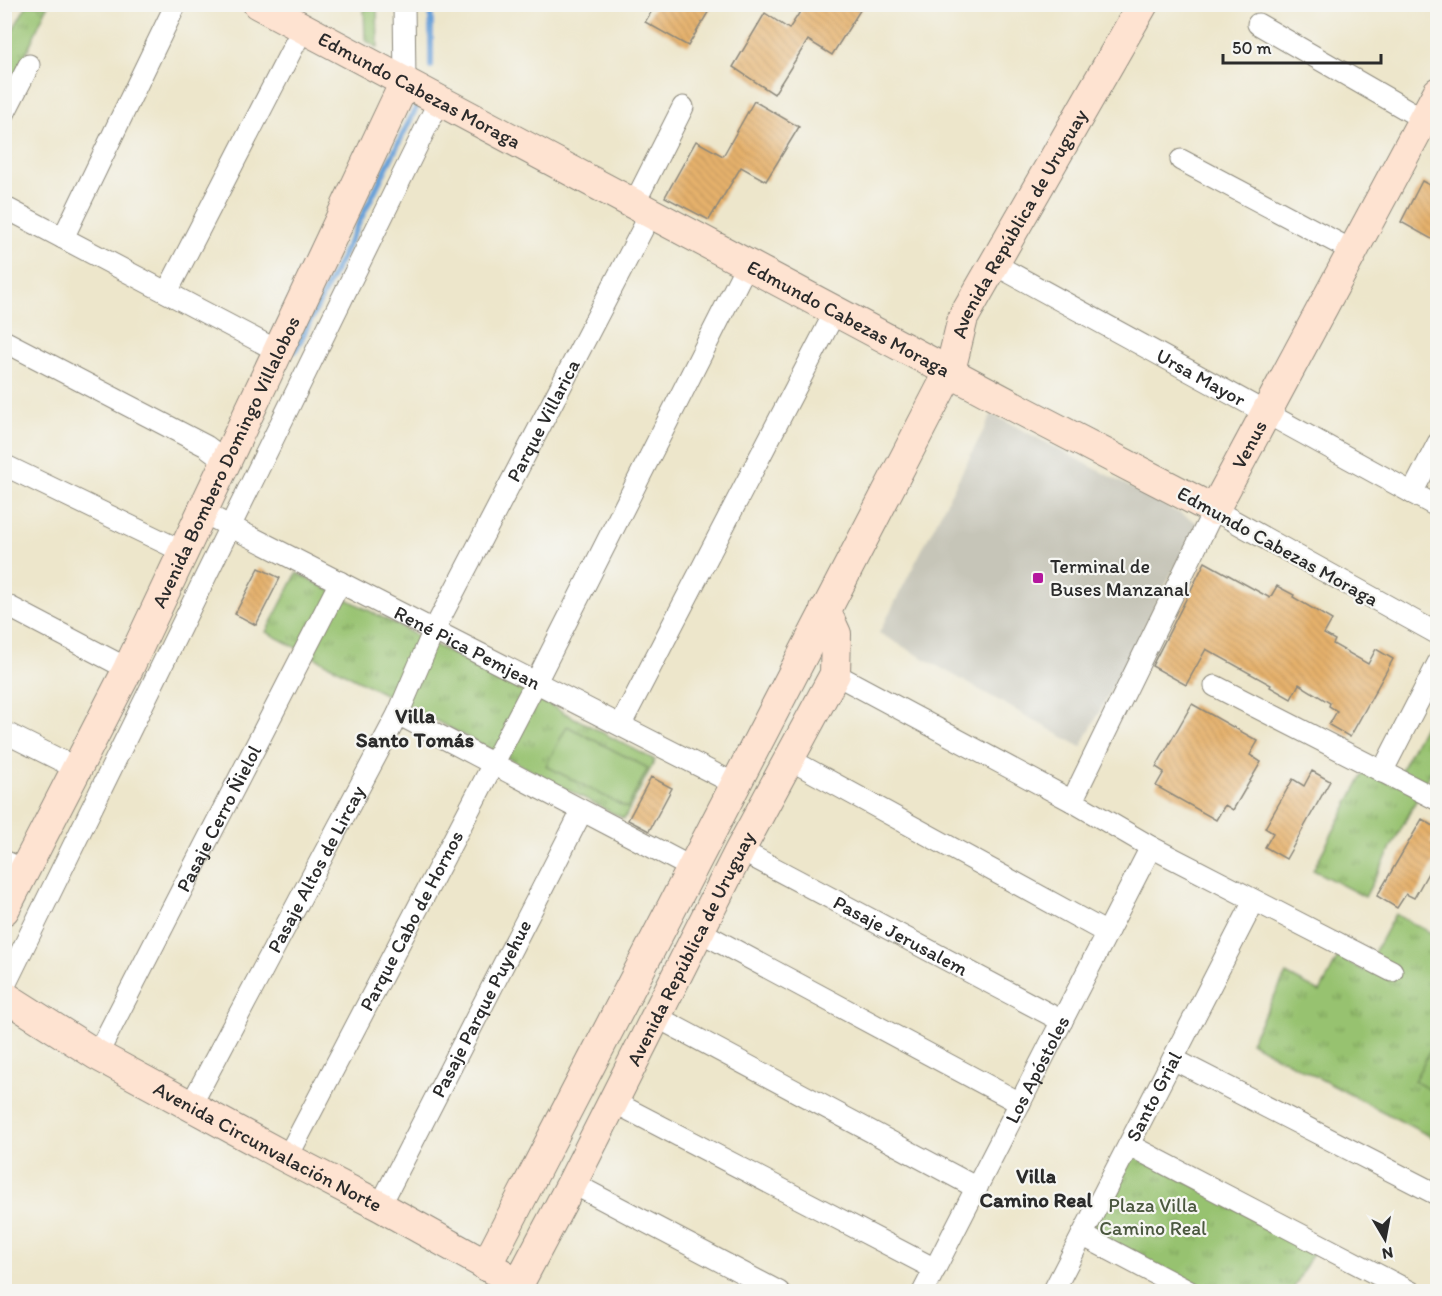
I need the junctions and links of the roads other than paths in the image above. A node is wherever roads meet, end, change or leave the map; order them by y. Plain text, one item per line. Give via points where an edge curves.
1 (176, 4) edge
2 (258, 4) edge
3 (404, 4) edge
4 (1143, 4) edge
5 (1258, 24) dead end
6 (303, 28) junction
7 (28, 65) dead end
8 (405, 82) junction
9 (1437, 92) edge
10 (440, 101) junction
11 (683, 107) dead end
12 (4, 114) edge
13 (1423, 119) junction
14 (1181, 160) dead end
15 (643, 208) junction
16 (7, 213) edge
17 (63, 238) junction
18 (1353, 251) junction
19 (747, 264) junction
20 (994, 264) junction
21 (167, 292) junction
22 (836, 310) junction
23 (4, 341) edge
24 (278, 351) junction
25 (950, 371) junction
26 (1266, 413) junction
27 (1437, 442) edge
28 (226, 461) junction
29 (4, 465) edge
30 (1412, 493) junction
31 (1437, 507) edge
32 (1214, 510) junction
33 (202, 512) junction
34 (231, 527) junction
35 (184, 552) junction
36 (340, 582) junction
37 (4, 604) edge
38 (825, 610) junction
39 (434, 630) junction
40 (1437, 634) edge
41 (1437, 663) edge
42 (128, 669) junction
43 (835, 674) junction
44 (536, 682) junction
45 (1215, 686) dead end
46 (398, 714) junction
47 (621, 724) junction
48 (4, 732) edge
49 (789, 759) junction
50 (492, 764) junction
51 (76, 768) junction
52 (1382, 772) junction
53 (735, 784) junction
54 (1437, 800) edge
55 (1072, 801) junction
56 (582, 811) junction
57 (1151, 847) junction
58 (740, 850) junction
59 (15, 866) edge
60 (692, 868) junction
61 (1254, 901) junction
62 (4, 910) edge
63 (699, 931) junction
64 (1107, 933) junction
65 (1392, 971) dead end
66 (4, 987) edge
67 (4, 996) edge
68 (655, 1016) junction
69 (1062, 1021) junction
70 (97, 1055) junction
71 (1173, 1059) junction
72 (612, 1101) junction
73 (1020, 1103) junction
74 (191, 1105) junction
75 (1129, 1145) junction
76 (287, 1158) junction
77 (572, 1183) junction
78 (977, 1188) junction
79 (1437, 1195) edge
80 (380, 1206) junction
81 (1082, 1235) junction
82 (486, 1266) junction
83 (935, 1269) junction
84 (527, 1287) edge
85 (779, 1292) edge
86 (923, 1292) edge
87 (1053, 1292) edge
88 (1190, 1292) edge
89 (1411, 1292) edge

1 - 17 street
2 - 6 street, Edmundo Cabezas Moraga
3 - 8 street, Avenida Bombero Domingo Villalobos
4 - 20 street, Avenida República de Uruguay
5 - 13 street
6 - 8 street, Edmundo Cabezas Moraga
6 - 21 street
7 - 12 street
8 - 10 street, Edmundo Cabezas Moraga
8 - 24 street, Avenida Bombero Domingo Villalobos
9 - 13 street, Venus
10 - 15 street, Edmundo Cabezas Moraga
10 - 34 street, Avenida Bombero Domingo Villalobos
11 - 15 street, Parque Villarica
13 - 18 street, Venus
14 - 18 street
15 - 19 street, Edmundo Cabezas Moraga
15 - 39 street, Parque Villarica
16 - 17 street
17 - 21 street
18 - 26 street, Venus
19 - 22 street, Edmundo Cabezas Moraga
19 - 44 street, Parque Cabo de Hornos
20 - 25 street, Avenida República de Uruguay via 963,318
20 - 26 street, Ursa Mayor
21 - 24 street
22 - 25 street, Edmundo Cabezas Moraga
22 - 47 street
23 - 28 street via 206,446
24 - 28 street, Avenida Bombero Domingo Villalobos
25 - 32 street, Edmundo Cabezas Moraga
25 - 38 street, Avenida República de Uruguay
26 - 30 street, Ursa Mayor
26 - 32 street, Venus
27 - 30 street
28 - 33 street, Avenida Bombero Domingo Villalobos
29 - 35 street
30 - 31 street, Ursa Mayor
32 - 40 street, Edmundo Cabezas Moraga
32 - 55 street, Venus
33 - 34 street, René Pica Pemjean
33 - 35 street, Avenida Bombero Domingo Villalobos
34 - 36 street, René Pica Pemjean
34 - 66 street, Avenida Bombero Domingo Villalobos
35 - 42 street, Avenida Bombero Domingo Villalobos
36 - 39 street, René Pica Pemjean
36 - 70 street, Pasaje Cerro Ñielol
37 - 42 street
38 - 43 street, Avenida República de Uruguay via 836,634
38 - 53 street, Avenida República de Uruguay
39 - 44 street, René Pica Pemjean
39 - 46 street, Pasaje Altos de Lircay
41 - 52 street
42 - 51 street, Avenida Bombero Domingo Villalobos
43 - 49 street, Avenida República de Uruguay
43 - 55 street
44 - 47 street, René Pica Pemjean
44 - 50 street, Parque Cabo de Hornos
45 - 52 street
46 - 50 street
46 - 74 street, Pasaje Altos de Lircay
47 - 53 street, René Pica Pemjean
48 - 51 street
49 - 58 street, Avenida República de Uruguay
49 - 64 street
50 - 56 street
50 - 76 street, Parque Cabo de Hornos
51 - 59 street, Avenida Bombero Domingo Villalobos
52 - 54 street
53 - 60 street, Avenida República de Uruguay
55 - 57 street
56 - 60 street
56 - 80 street, Pasaje Parque Puyehue
57 - 61 street
57 - 64 street, Los Apóstoles
58 - 63 street, Avenida República de Uruguay
58 - 69 street, Pasaje Jerusalem
59 - 62 street, Avenida Bombero Domingo Villalobos
60 - 82 street, Avenida República de Uruguay
61 - 65 street
61 - 71 street, Santo Grial
63 - 68 street, Avenida República de Uruguay
63 - 73 street
64 - 69 street, Los Apóstoles
67 - 70 street, Avenida Circunvalación Norte
68 - 72 street, Avenida República de Uruguay
68 - 78 street
69 - 73 street, Los Apóstoles
70 - 74 street, Avenida Circunvalación Norte
71 - 75 street, Santo Grial
71 - 79 street
72 - 77 street, Avenida República de Uruguay
72 - 83 street
73 - 78 street, Los Apóstoles
74 - 76 street, Avenida Circunvalación Norte
75 - 81 street, Santo Grial
75 - 89 street
76 - 80 street, Avenida Circunvalación Norte
77 - 84 street, Avenida República de Uruguay
77 - 85 street
78 - 83 street, Los Apóstoles
80 - 82 street, Avenida Circunvalación Norte
81 - 87 street, Santo Grial
81 - 88 street
82 - 84 street, Avenida Circunvalación Norte
83 - 86 street, Los Apóstoles

